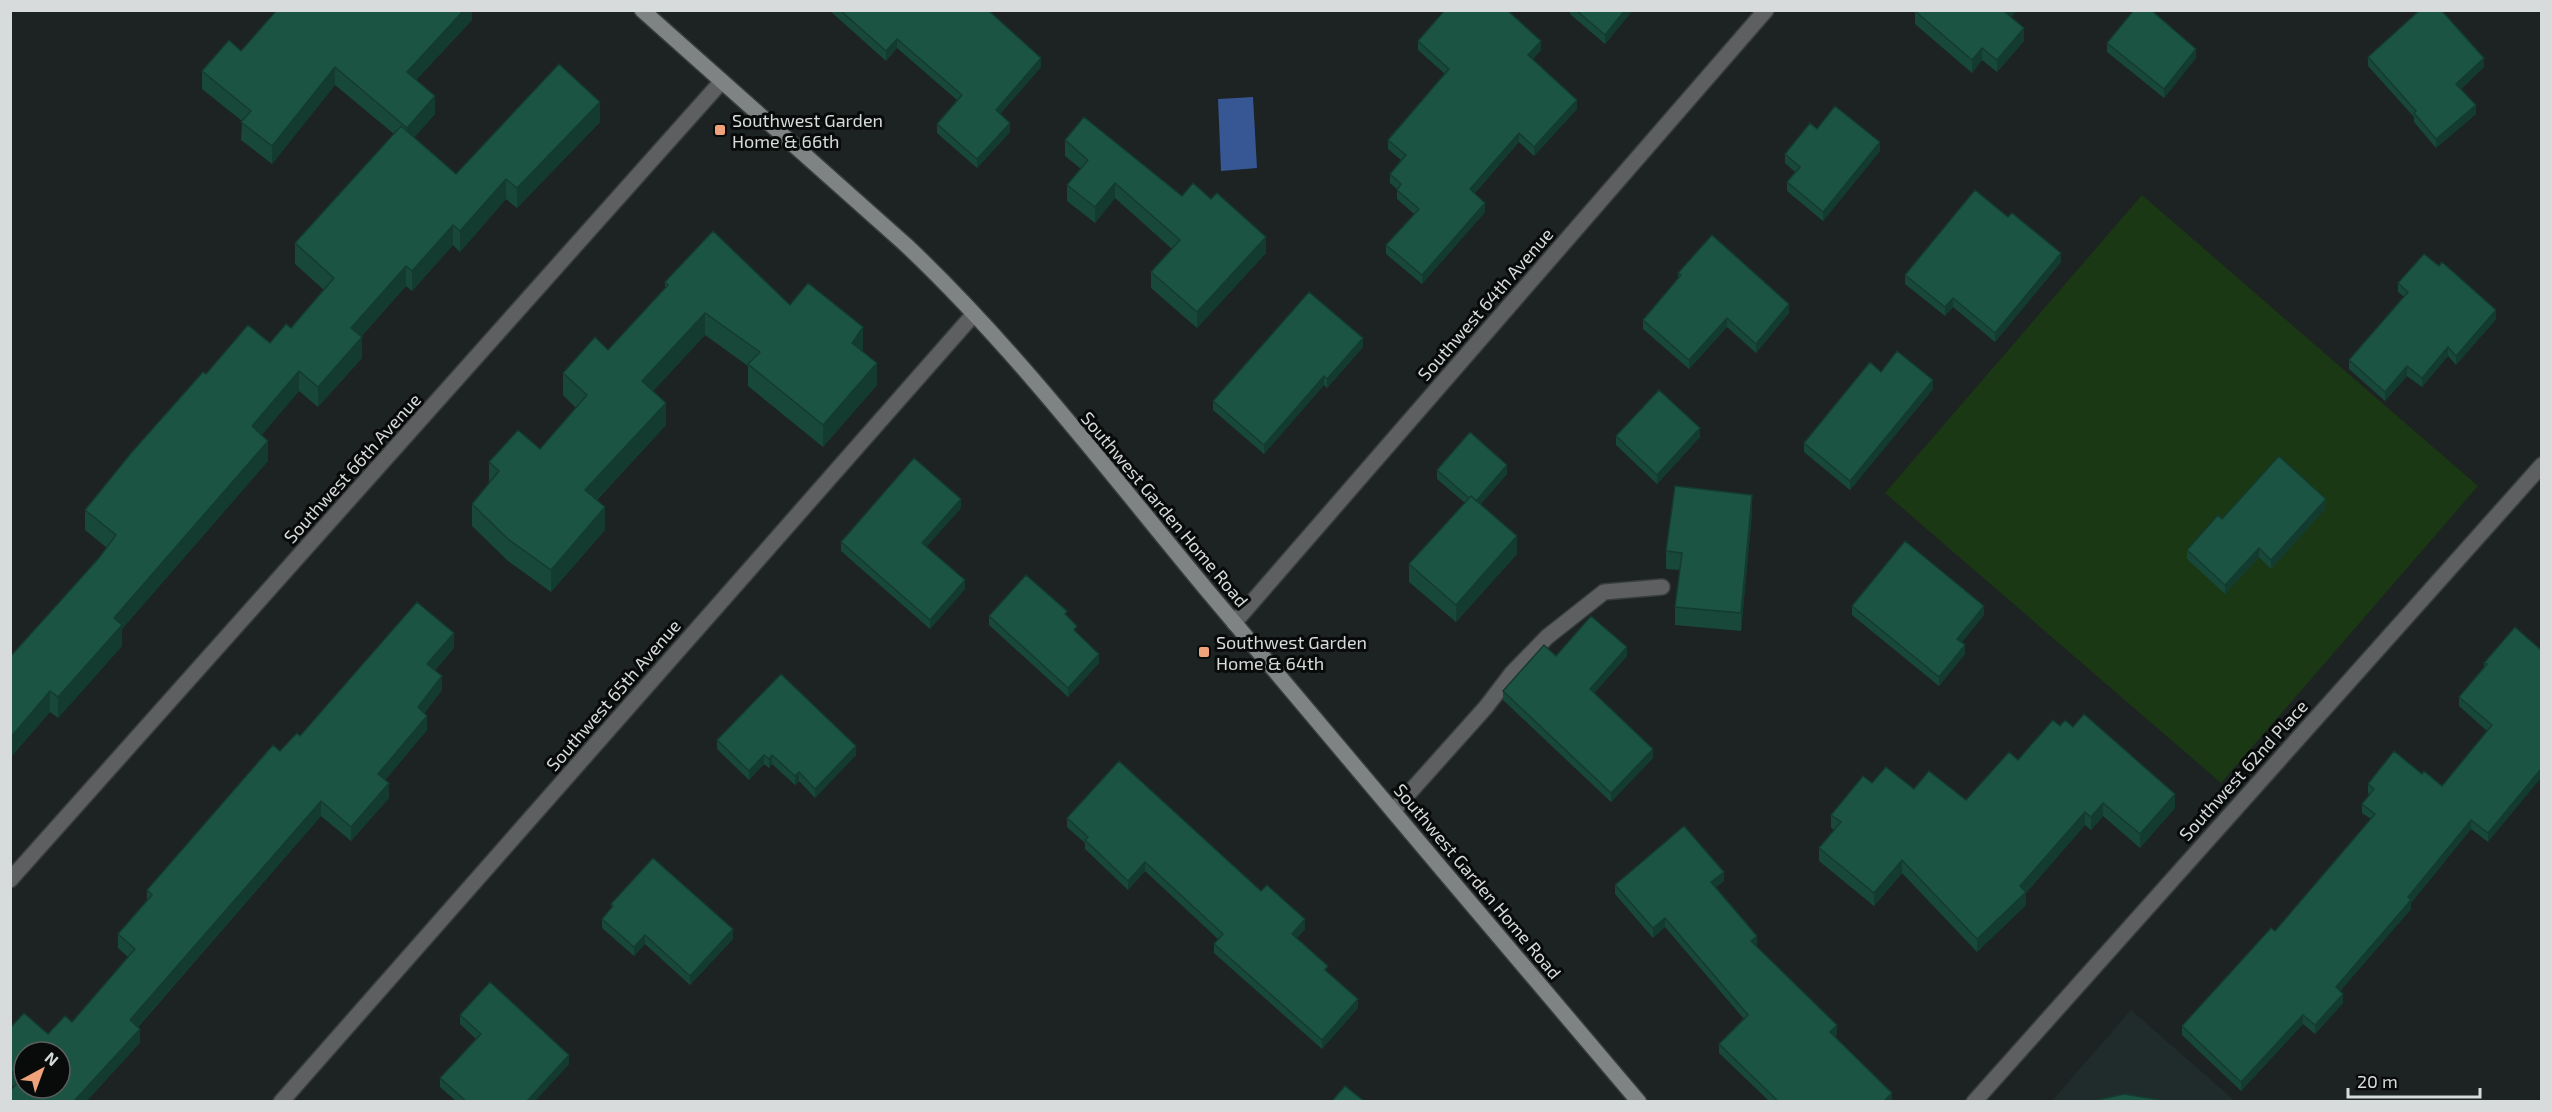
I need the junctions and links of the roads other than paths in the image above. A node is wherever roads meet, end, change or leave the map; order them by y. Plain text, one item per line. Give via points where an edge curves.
1 (642, 10) edge
2 (1766, 10) edge
3 (722, 81) junction
4 (974, 314) junction
5 (2541, 465) edge
6 (1662, 587) dead end
7 (1234, 623) junction
8 (1393, 811) junction
9 (10, 880) edge
10 (281, 1101) edge
11 (1639, 1101) edge
12 (1974, 1101) edge

1 - 3 street, Southwest Garden Home Road
2 - 7 street, Southwest 64th Avenue
3 - 4 street, Southwest Garden Home Road via 906,245
3 - 9 street, Southwest 66th Avenue
4 - 7 street, Southwest Garden Home Road
4 - 10 street, Southwest 65th Avenue
5 - 12 street, Southwest 62nd Place
6 - 8 street via 1604,592 1547,637
7 - 8 street, Southwest Garden Home Road
8 - 11 street, Southwest Garden Home Road

